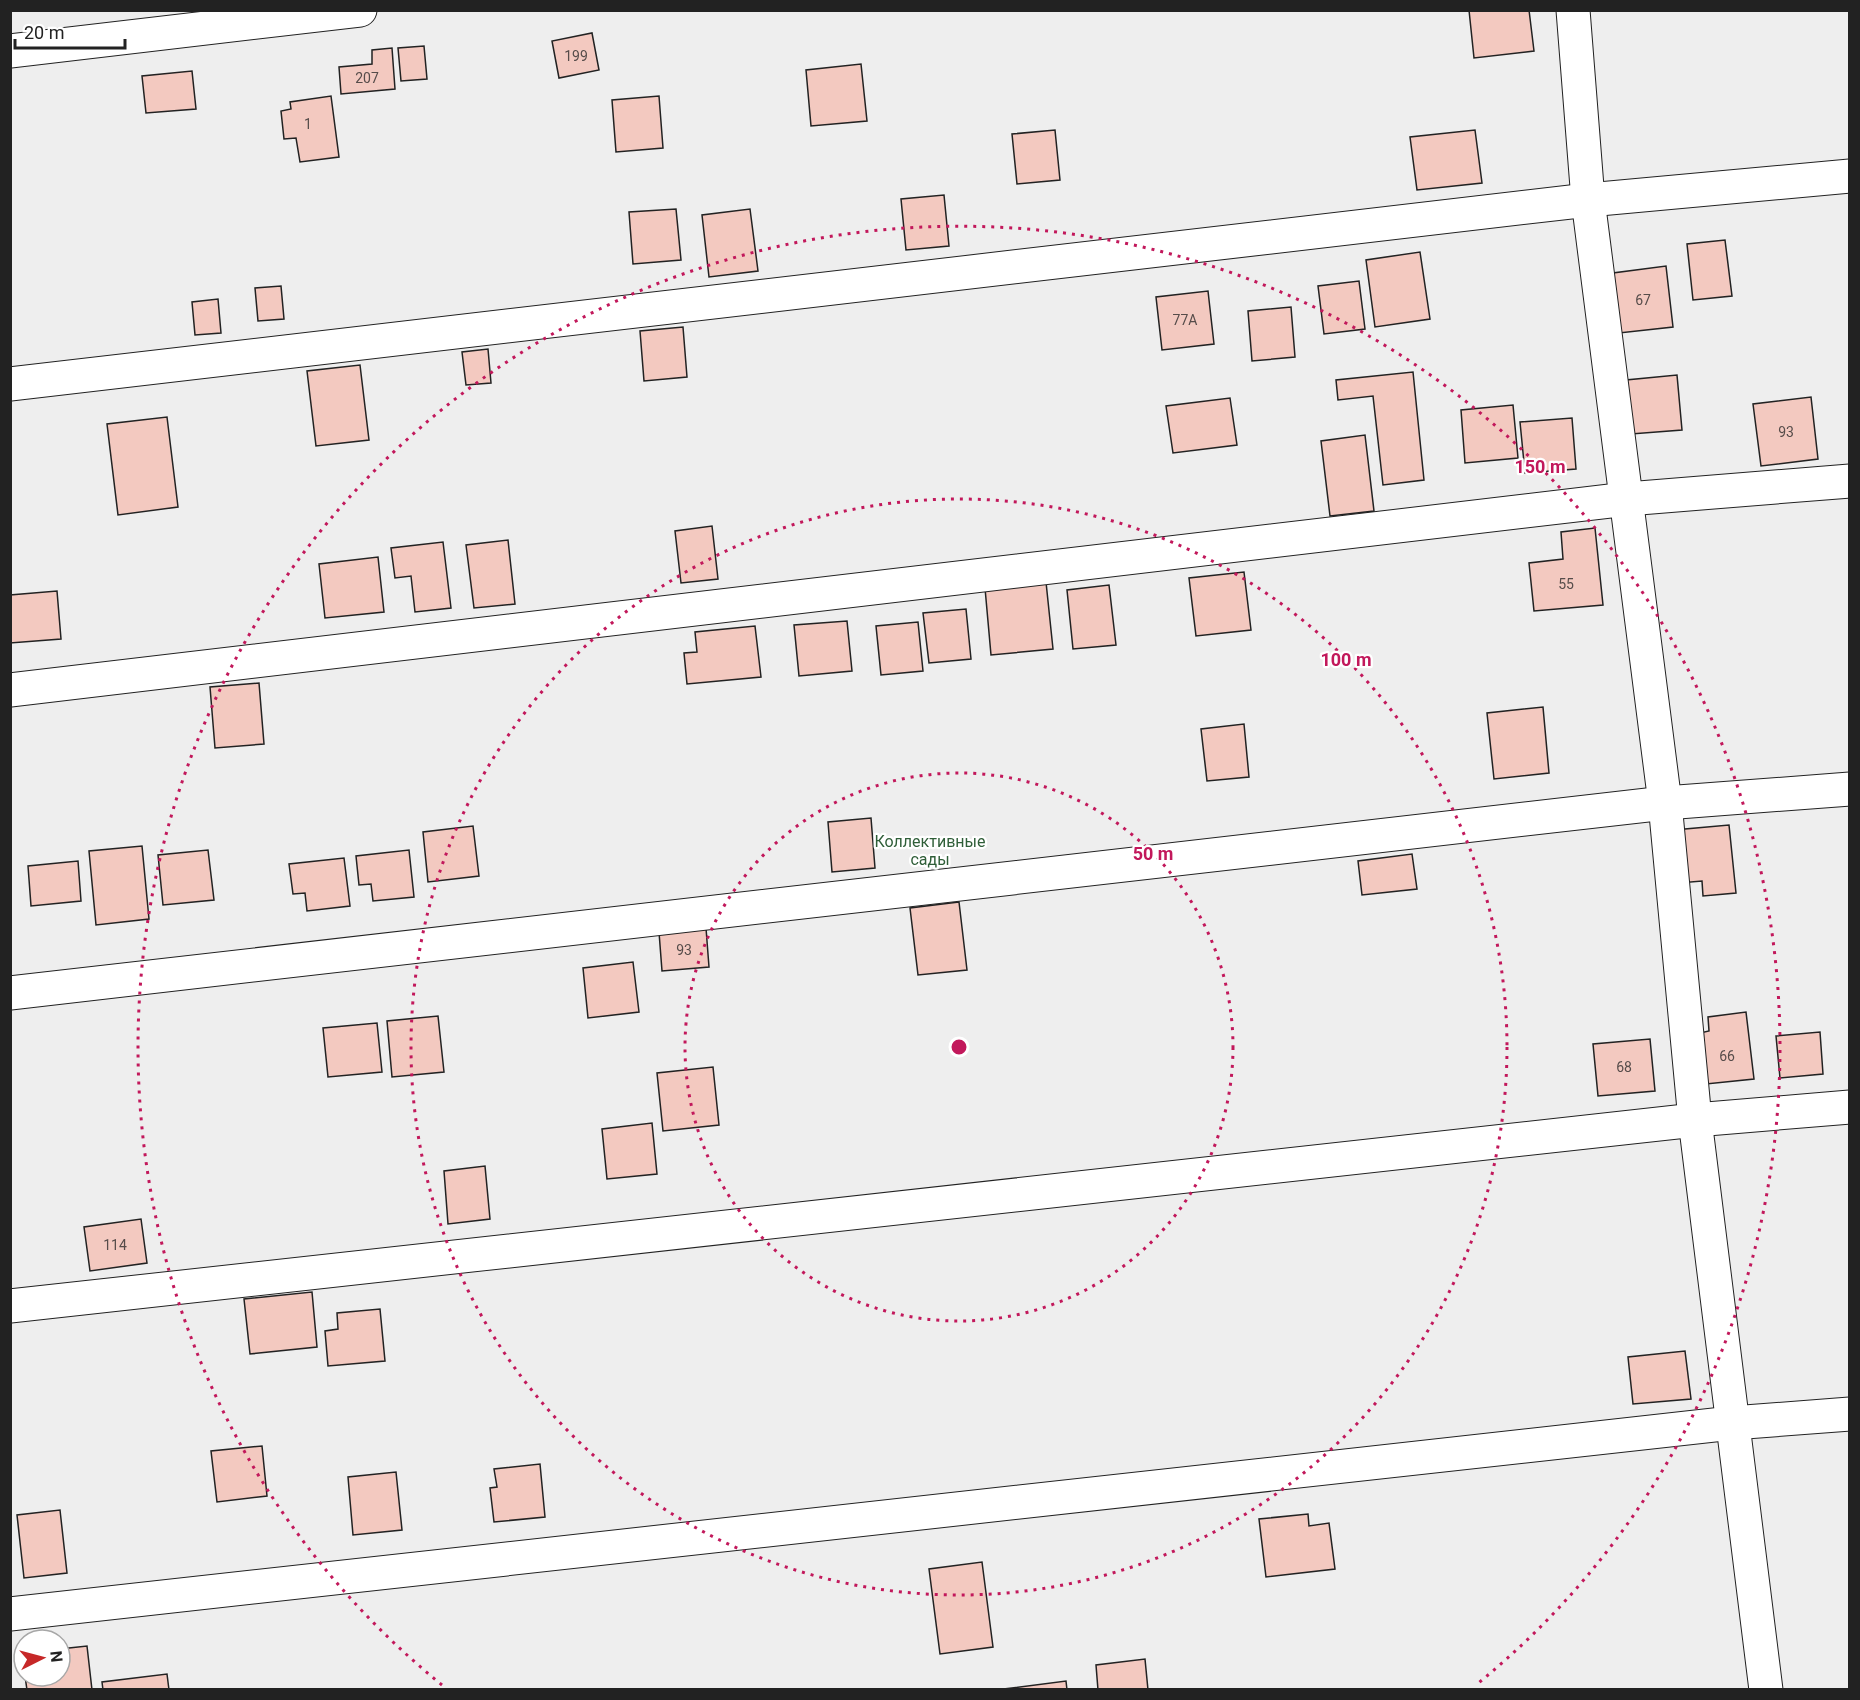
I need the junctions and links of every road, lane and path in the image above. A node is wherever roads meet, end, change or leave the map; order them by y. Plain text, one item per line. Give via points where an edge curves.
1 (360, 10) edge
2 (1573, 10) edge
3 (10, 51) edge
4 (1850, 176) edge
5 (1588, 200) junction
6 (10, 384) edge
7 (1850, 480) edge
8 (1627, 499) junction
9 (10, 690) edge
10 (1850, 789) edge
11 (1665, 803) junction
12 (10, 993) edge
13 (1850, 1107) edge
14 (1695, 1120) junction
15 (10, 1306) edge
16 (1850, 1414) edge
17 (1732, 1423) junction
18 (10, 1614) edge
19 (1766, 1689) edge

1 - 3 street
2 - 5 street
4 - 5 street
5 - 6 street
5 - 8 street
7 - 8 street
8 - 9 street
8 - 11 street
10 - 11 street
11 - 12 street
11 - 14 street
13 - 14 street
14 - 15 street
14 - 17 street
16 - 17 street
17 - 18 street
17 - 19 street

